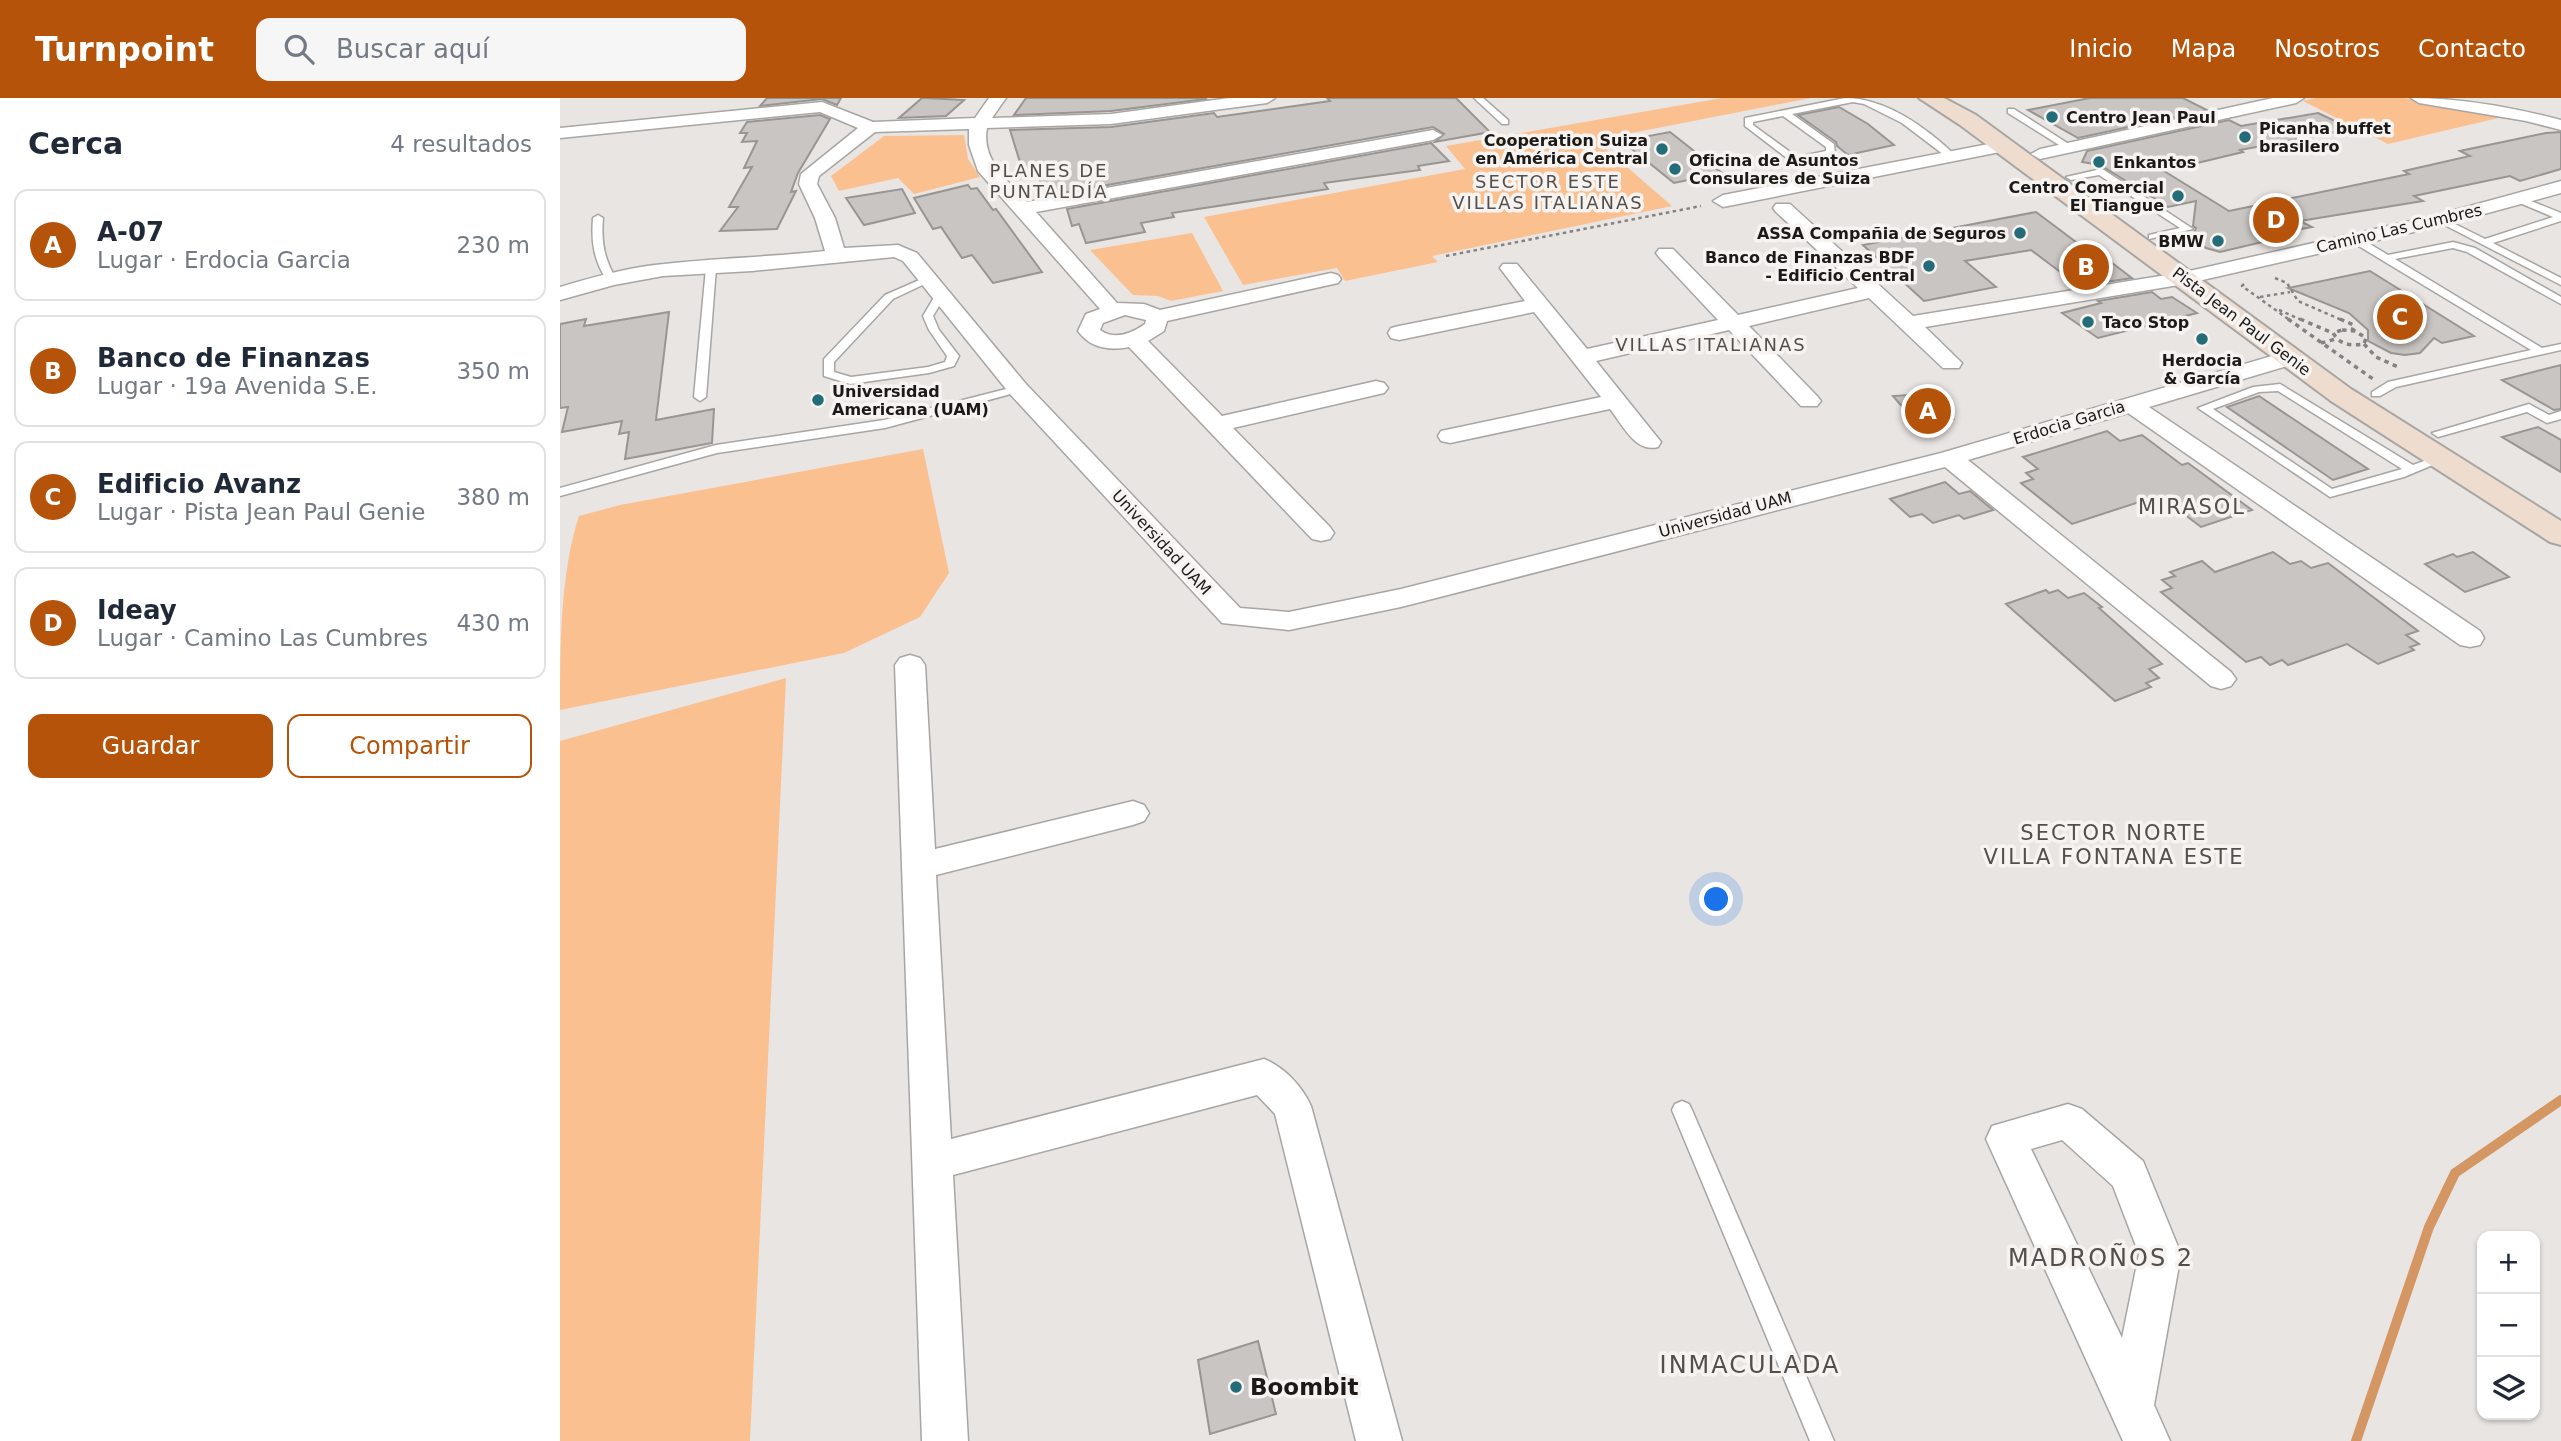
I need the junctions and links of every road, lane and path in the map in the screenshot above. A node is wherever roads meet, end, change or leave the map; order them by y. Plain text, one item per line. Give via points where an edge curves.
1 (998, 98) edge
2 (1267, 98) edge
3 (1478, 98) edge
4 (1929, 98) edge
5 (1951, 98) edge
6 (1956, 98) edge
7 (2296, 98) edge
8 (2419, 98) edge
9 (1225, 101) edge
10 (829, 103) edge
11 (2011, 111) dead end
12 (1784, 112) junction
13 (1505, 122) dead end
14 (978, 124) junction
15 (2561, 125) edge
16 (871, 127) junction
17 (560, 133) edge
18 (1433, 135) dead end
19 (2004, 146) junction
20 (2070, 148) junction
21 (2040, 154) junction
22 (1951, 156) junction
23 (2071, 177) junction
24 (2561, 187) edge
25 (2088, 198) junction
26 (2518, 199) junction
27 (1723, 201) joint
28 (1783, 208) dead end
29 (1020, 209) junction
30 (598, 218) dead end
31 (2561, 218) edge
32 (2440, 220) junction
33 (2153, 237) junction
34 (2356, 240) junction
35 (2484, 243) junction
36 (1667, 253) dead end
37 (836, 255) junction
38 (1446, 256) dead end
39 (2387, 258) junction
40 (711, 268) junction
41 (1510, 268) dead end
42 (2195, 276) junction
43 (2267, 276) dead end
44 (611, 279) junction
45 (1331, 279) dead end
46 (2250, 282) dead end
47 (2561, 282) edge
48 (934, 288) junction
49 (1873, 291) junction
50 (2290, 292) junction
51 (560, 294) edge
52 (2259, 298) junction
53 (2561, 301) edge
54 (1541, 304) junction
55 (2273, 307) junction
56 (1112, 310) junction
57 (1157, 317) junction
58 (1920, 321) junction
59 (1734, 324) junction
60 (2352, 331) junction
61 (1399, 333) dead end
62 (1134, 339) junction
63 (2328, 344) junction
64 (2561, 347) edge
65 (2540, 351) junction
66 (1583, 357) junction
67 (2289, 358) junction
68 (1951, 363) dead end
69 (1376, 388) dead end
70 (1018, 389) junction
71 (2381, 391) junction
72 (700, 397) dead end
73 (1616, 401) junction
74 (1809, 401) dead end
75 (2130, 404) junction
76 (2561, 415) edge
77 (1218, 425) junction
78 (1450, 436) dead end
79 (1649, 442) dead end
80 (2440, 446) junction
81 (1950, 458) junction
82 (2410, 469) junction
83 (1847, 482) joint
84 (560, 492) edge
85 (2561, 510) edge
86 (1321, 533) dead end
87 (2561, 535) edge
88 (2470, 638) dead end
89 (910, 665) dead end
90 (2221, 679) dead end
91 (1133, 813) dead end
92 (919, 866) junction
93 (1682, 1110) dead end
94 (933, 1162) junction
95 (2139, 1424) edge
96 (945, 1441) edge
97 (1379, 1441) edge
98 (1822, 1441) edge

1 - 14 street
2 - 9 street
3 - 13 lane
4 - 19 main road, Pista Jean Paul Genie
5 - 19 main road via 2009,140
6 - 21 main road, Pista Jean Paul Genie
7 - 20 street
8 - 15 street
9 - 14 street via 1111,119
10 - 16 street
10 - 17 street
11 - 20 lane
12 - 12 lane via 1748,120 1749,126 1795,160 1830,153 1832,146
12 - 22 lane via 1853,99 1865,101 1881,107
14 - 16 street
14 - 29 street via 975,144 985,167
16 - 37 street via 810,174 808,184
18 - 29 street
19 - 22 street
19 - 25 main road, Pista Jean Paul Genie
20 - 21 street
21 - 23 main road, Pista Jean Paul Genie
22 - 27 street
23 - 25 main road, Pista Jean Paul Genie
23 - 33 lane via 2101,172 2188,229
24 - 26 street, Camino Las Cumbres
25 - 33 main road, Pista Jean Paul Genie
25 - 42 main road
26 - 31 lane
26 - 32 street, Camino Las Cumbres
27 - 38 path
28 - 49 street
29 - 56 street
30 - 44 lane via 595,242
31 - 35 lane
32 - 34 street, Camino Las Cumbres
32 - 35 lane
33 - 42 main road, Pista Jean Paul Genie
34 - 39 lane
34 - 42 street, Camino Las Cumbres
35 - 47 lane
36 - 59 street
37 - 40 street, Universidad UAM
37 - 48 street, Universidad UAM via 898,251 910,257
39 - 53 lane via 2454,246 2471,250
39 - 65 lane
40 - 44 street, Universidad UAM
40 - 72 lane
41 - 54 street
42 - 58 street, Camino Las Cumbres
42 - 63 main road, Pista Jean Paul Genie via 2285,339
42 - 67 main road, Pista Jean Paul Genie
43 - 50 path via 2287,283
44 - 51 street, Universidad UAM
45 - 57 street
46 - 52 path via 2242,286
48 - 48 lane via 889,297 828,361 828,374 850,381 950,363 953,356 928,316
48 - 70 street, Universidad UAM
49 - 58 street
49 - 59 street
50 - 52 path
50 - 60 path via 2308,306 2354,325
52 - 55 path
54 - 61 street
54 - 66 street
55 - 63 path
55 - 63 path
56 - 57 street via 1134,308
56 - 62 street via 1094,319 1089,331 1110,341
57 - 62 street via 1156,326
58 - 68 street
59 - 66 street
59 - 74 street
60 - 63 path via 2340,330
60 - 63 path via 2366,341
62 - 77 street
63 - 71 main road, Pista Jean Paul Genie
63 - 71 path
64 - 65 lane
65 - 71 lane via 2392,384
66 - 73 street
67 - 75 street, Erdocia Garcia
67 - 80 main road, Pista Jean Paul Genie
69 - 77 street
70 - 83 street, Universidad UAM via 1232,617 1289,621 1401,598
70 - 84 lane via 885,424 716,449
71 - 80 main road, Pista Jean Paul Genie
73 - 78 street
73 - 79 street
75 - 81 street, Erdocia Garcia
75 - 88 street
76 - 80 lane via 2547,419 2529,408
77 - 86 street
80 - 82 lane
80 - 85 main road, Pista Jean Paul Genie
80 - 87 main road, Pista Jean Paul Genie
81 - 83 street, Erdocia Garcia
81 - 90 street
82 - 82 lane via 2280,387 2257,389 2204,408 2323,491 2330,493
89 - 92 street
91 - 92 street
92 - 94 street
93 - 98 lane
94 - 96 street
94 - 97 street via 1264,1076 1292,1106
95 - 95 street via 2018,1163 2006,1139 2068,1121 2129,1174 2160,1254

